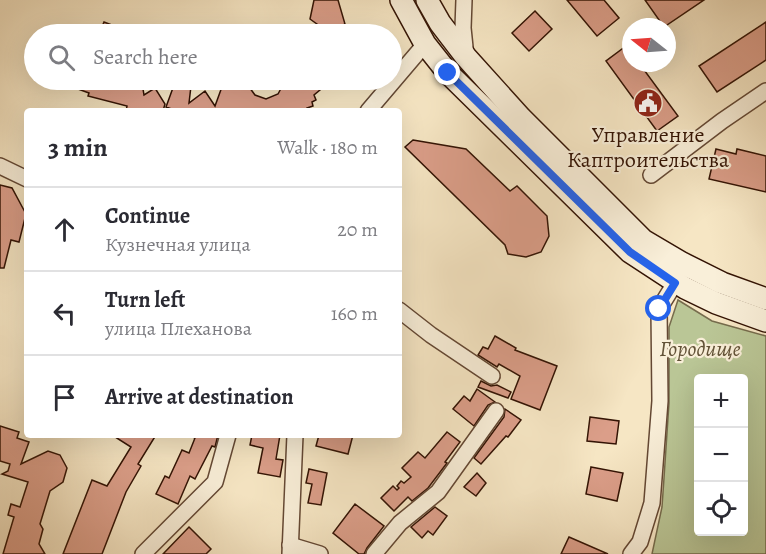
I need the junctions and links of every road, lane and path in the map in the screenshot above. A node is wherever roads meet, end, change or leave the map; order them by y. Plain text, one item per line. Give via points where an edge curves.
1 (401, 0) edge
2 (428, 0) edge
3 (433, 0) edge
4 (465, 0) edge
5 (425, 44) junction
6 (466, 57) junction
7 (402, 71) edge
8 (386, 90) edge
9 (766, 91) edge
10 (371, 108) edge
11 (0, 166) edge
12 (651, 175) dead end
13 (24, 178) edge
14 (675, 283) junction
15 (766, 299) edge
16 (402, 312) edge
17 (766, 321) edge
18 (492, 376) dead end
19 (496, 411) dead end
20 (227, 438) edge
21 (295, 438) edge
22 (636, 548) edge
23 (290, 550) edge
24 (143, 554) edge
25 (320, 554) edge
26 (374, 554) edge

1 - 5 main road
2 - 3 street
2 - 6 main road
4 - 6 street
5 - 7 street
5 - 14 main road via 456,81 630,252
6 - 15 main road via 643,240 722,283
8 - 10 street
9 - 12 street
11 - 13 street
14 - 17 main road
14 - 22 street via 659,309 660,401 652,502
16 - 18 street
19 - 26 street via 438,492 400,523
20 - 24 street via 215,482
21 - 23 street
23 - 25 street

